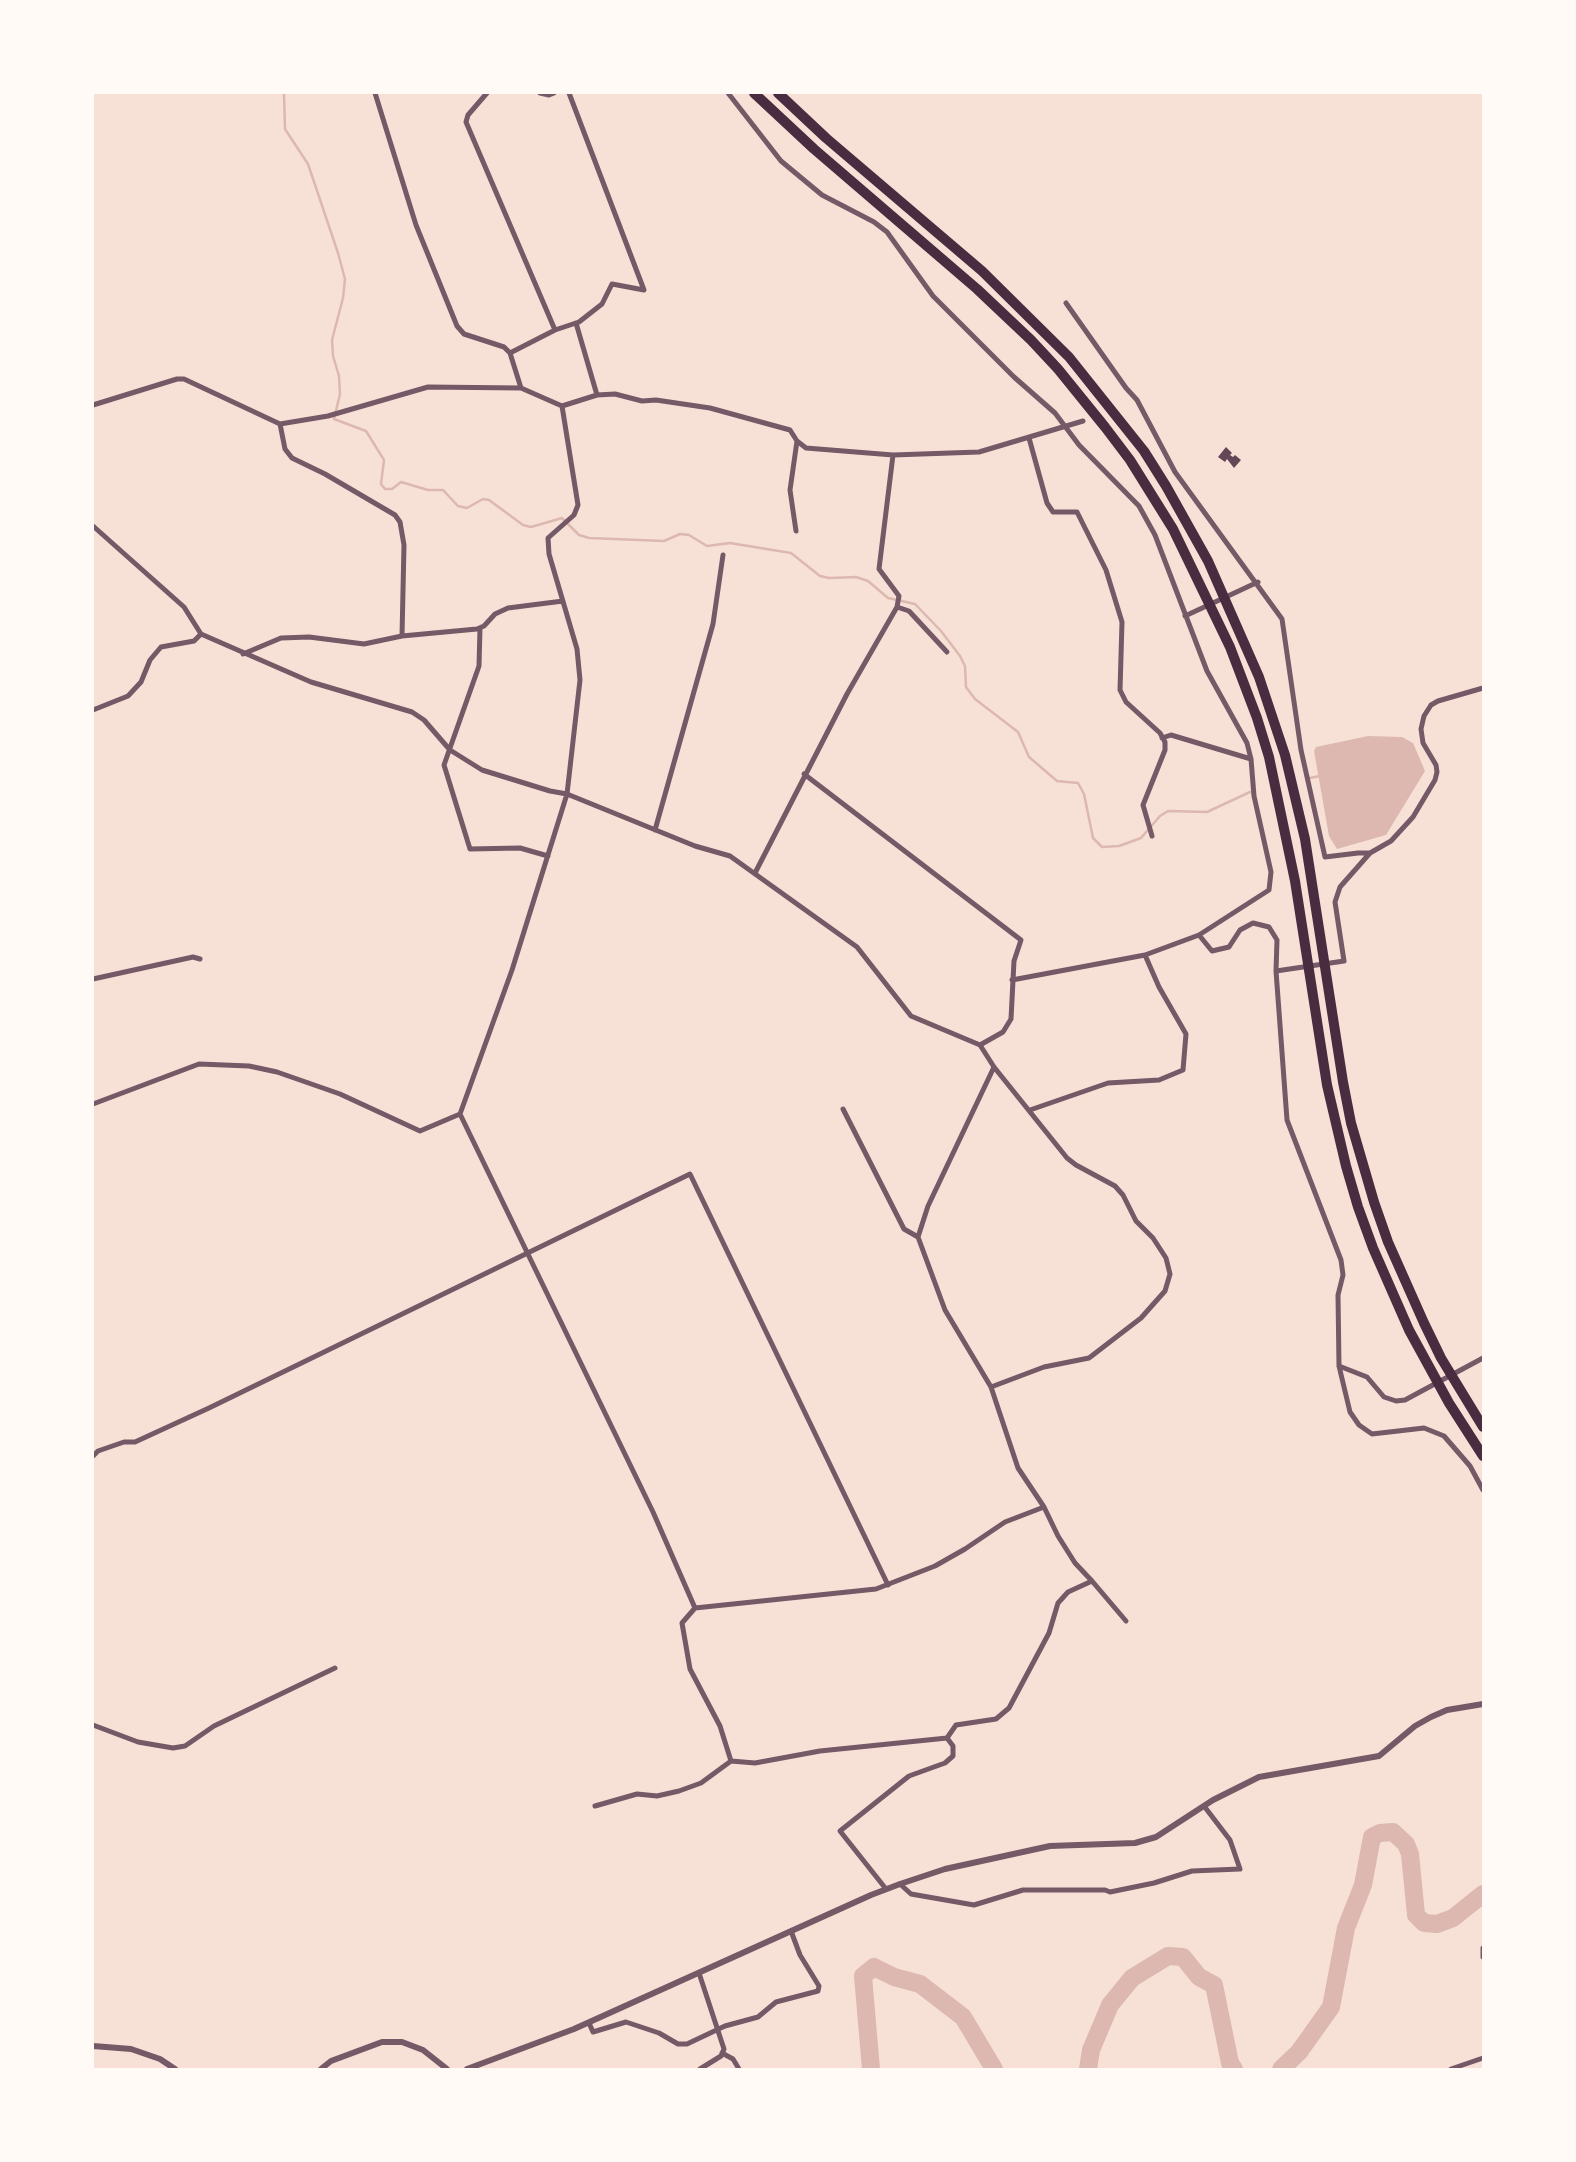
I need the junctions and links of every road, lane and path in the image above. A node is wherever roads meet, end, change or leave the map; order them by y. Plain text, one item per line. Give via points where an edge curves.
1 (375, 93) edge
2 (486, 93) edge
3 (540, 93) edge
4 (554, 93) edge
5 (569, 93) edge
6 (728, 93) edge
7 (754, 93) edge
8 (778, 93) edge
9 (1066, 303) dead end
10 (576, 323) junction
11 (555, 330) junction
12 (510, 353) junction
13 (521, 388) junction
14 (597, 396) junction
15 (93, 405) edge
16 (562, 406) junction
17 (1083, 421) dead end
18 (280, 424) junction
19 (1062, 426) junction
20 (1029, 438) junction
21 (797, 441) junction
22 (893, 455) junction
23 (93, 526) edge
24 (796, 531) dead end
25 (723, 555) dead end
26 (1258, 582) junction
27 (563, 601) junction
28 (897, 607) junction
29 (1185, 616) junction
30 (480, 628) junction
31 (201, 634) junction
32 (402, 636) junction
33 (947, 652) dead end
34 (243, 654) junction
35 (1483, 688) edge
36 (93, 710) edge
37 (1163, 738) junction
38 (450, 750) junction
39 (1251, 759) junction
40 (804, 774) junction
41 (567, 793) junction
42 (655, 830) junction
43 (1152, 836) dead end
44 (1370, 853) junction
45 (548, 856) junction
46 (755, 873) junction
47 (1199, 934) junction
48 (1145, 955) junction
49 (200, 959) dead end
50 (1276, 971) junction
51 (93, 979) edge
52 (1012, 980) junction
53 (980, 1045) junction
54 (994, 1067) junction
55 (93, 1104) edge
56 (843, 1109) dead end
57 (1030, 1110) junction
58 (460, 1114) junction
59 (918, 1237) junction
60 (527, 1253) junction
61 (1483, 1357) edge
62 (1339, 1366) junction
63 (991, 1387) junction
64 (1483, 1427) edge
65 (93, 1456) edge
66 (1483, 1456) edge
67 (1483, 1490) edge
68 (1044, 1507) junction
69 (1092, 1581) junction
70 (888, 1585) junction
71 (695, 1608) junction
72 (1126, 1621) dead end
73 (335, 1668) dead end
74 (1483, 1704) edge
75 (93, 1725) edge
76 (947, 1738) junction
77 (731, 1761) junction
78 (595, 1806) dead end
79 (1204, 1806) junction
80 (900, 1884) junction
81 (886, 1889) junction
82 (791, 1931) junction
83 (1483, 1948) edge
84 (1483, 1957) edge
85 (699, 1973) junction
86 (589, 2023) junction
87 (719, 2031) junction
88 (93, 2046) edge
89 (722, 2053) junction
90 (1483, 2057) edge
91 (175, 2069) edge
92 (321, 2069) edge
93 (447, 2069) edge
94 (467, 2069) edge
95 (700, 2069) edge
96 (739, 2069) edge
97 (1451, 2069) edge

1 - 12 street via 415,225 457,326 464,334 505,346
2 - 11 street via 466,122
3 - 4 street
5 - 10 street via 644,290 612,284 602,304
6 - 19 street via 781,162 822,195 887,232 933,296 1055,413
7 - 66 highway via 1031,340 1130,460 1173,529 1230,647 1269,757 1291,860 1327,1085 1358,1207 1409,1330
8 - 64 highway via 982,271 1069,357 1144,451 1203,551 1234,614 1285,755 1305,839 1351,1123 1374,1202 1424,1324
9 - 26 street via 1137,400 1175,472
10 - 11 street
10 - 14 street
11 - 12 street
12 - 13 street
13 - 16 street
13 - 18 street via 428,387 328,416
14 - 16 street
14 - 21 street via 615,394 710,408 790,430
15 - 18 street via 184,379
16 - 27 street via 578,505 574,515 548,538
17 - 19 street
18 - 32 street via 285,449 292,458 400,522 404,545
19 - 20 street
19 - 29 street via 1139,506 1155,535
20 - 22 street via 979,452
20 - 37 street via 1047,503 1053,512 1077,512 1106,570 1122,622 1120,690 1126,702
21 - 22 street via 806,448
21 - 24 street via 790,490
22 - 28 street via 879,569 900,596
23 - 31 street via 184,607
25 - 42 street via 713,624
26 - 29 street
26 - 44 street via 1282,619 1301,750 1325,857
27 - 30 street via 508,608
27 - 41 street via 578,649 580,680
28 - 33 street via 909,611
28 - 40 street
29 - 39 street
30 - 32 street
30 - 38 street via 479,666
31 - 34 street
31 - 36 street via 194,641 161,647 128,696
32 - 34 street via 363,645 309,637 281,639
34 - 38 street via 412,712
35 - 44 street via 1431,705 1421,729 1423,743 1436,765 1435,780 1413,817 1391,841
37 - 39 street via 1171,735
37 - 43 street via 1165,750 1143,806
38 - 41 street via 482,770
38 - 45 street via 444,765 470,849 520,848
39 - 47 street via 1271,872 1269,890
40 - 46 street
40 - 52 street via 1021,940
41 - 42 street
41 - 45 street
42 - 46 street via 730,856
44 - 50 street via 1340,887 1335,902 1344,961
45 - 58 street
46 - 53 street via 857,947 911,1016
47 - 48 street
47 - 50 street via 1212,951 1229,947 1241,930 1253,923 1269,927 1277,940
48 - 52 street
48 - 57 street via 1186,1034 1183,1070 1159,1080 1108,1083
49 - 51 street
50 - 62 street via 1287,1120 1341,1260
52 - 53 street via 1011,1019 1003,1032
53 - 54 street
54 - 57 street
54 - 59 street via 928,1206
55 - 58 street via 199,1064 277,1072 340,1094 420,1131
56 - 59 street via 904,1229
57 - 63 street via 1067,1158 1124,1195 1136,1221 1166,1258 1170,1275 1165,1291 1141,1318 1089,1358 1044,1367
58 - 60 street
59 - 63 street via 945,1310
60 - 65 street via 209,1409
60 - 70 street via 690,1174
60 - 71 street
61 - 62 street via 1396,1401 1384,1396 1367,1377
62 - 67 street via 1350,1412 1359,1425 1372,1434 1424,1428 1444,1436 1471,1466
63 - 68 street via 1018,1468
68 - 69 street via 1075,1563
68 - 70 street via 1005,1522 934,1566
69 - 72 street
69 - 76 street via 1068,1592 1058,1603 1049,1633 1009,1708 996,1718 956,1725
70 - 71 street via 843,1594
71 - 77 street via 682,1623 690,1669 720,1726
73 - 75 street via 214,1726 185,1746 138,1742
74 - 79 street via 1431,1717 1379,1756 1259,1776
76 - 77 street via 820,1751 755,1763
76 - 81 street via 953,1756 945,1763 909,1776 840,1831
77 - 78 street via 701,1783 679,1791 637,1794
79 - 80 street via 1156,1837 1135,1843 1050,1846 945,1868
79 - 80 street via 1230,1840 1240,1868 1192,1871 1110,1892 1023,1891 974,1905 911,1894
80 - 81 street
81 - 82 street
82 - 85 street
82 - 87 street via 818,1991 776,2002 749,2022
83 - 84 street
85 - 86 street
85 - 87 street
86 - 87 street via 593,2032 626,2022 678,2044
86 - 94 street
87 - 89 street
88 - 91 street via 131,2049
89 - 95 street
89 - 96 street
90 - 97 street
92 - 93 street via 382,2042 402,2042 424,2050

